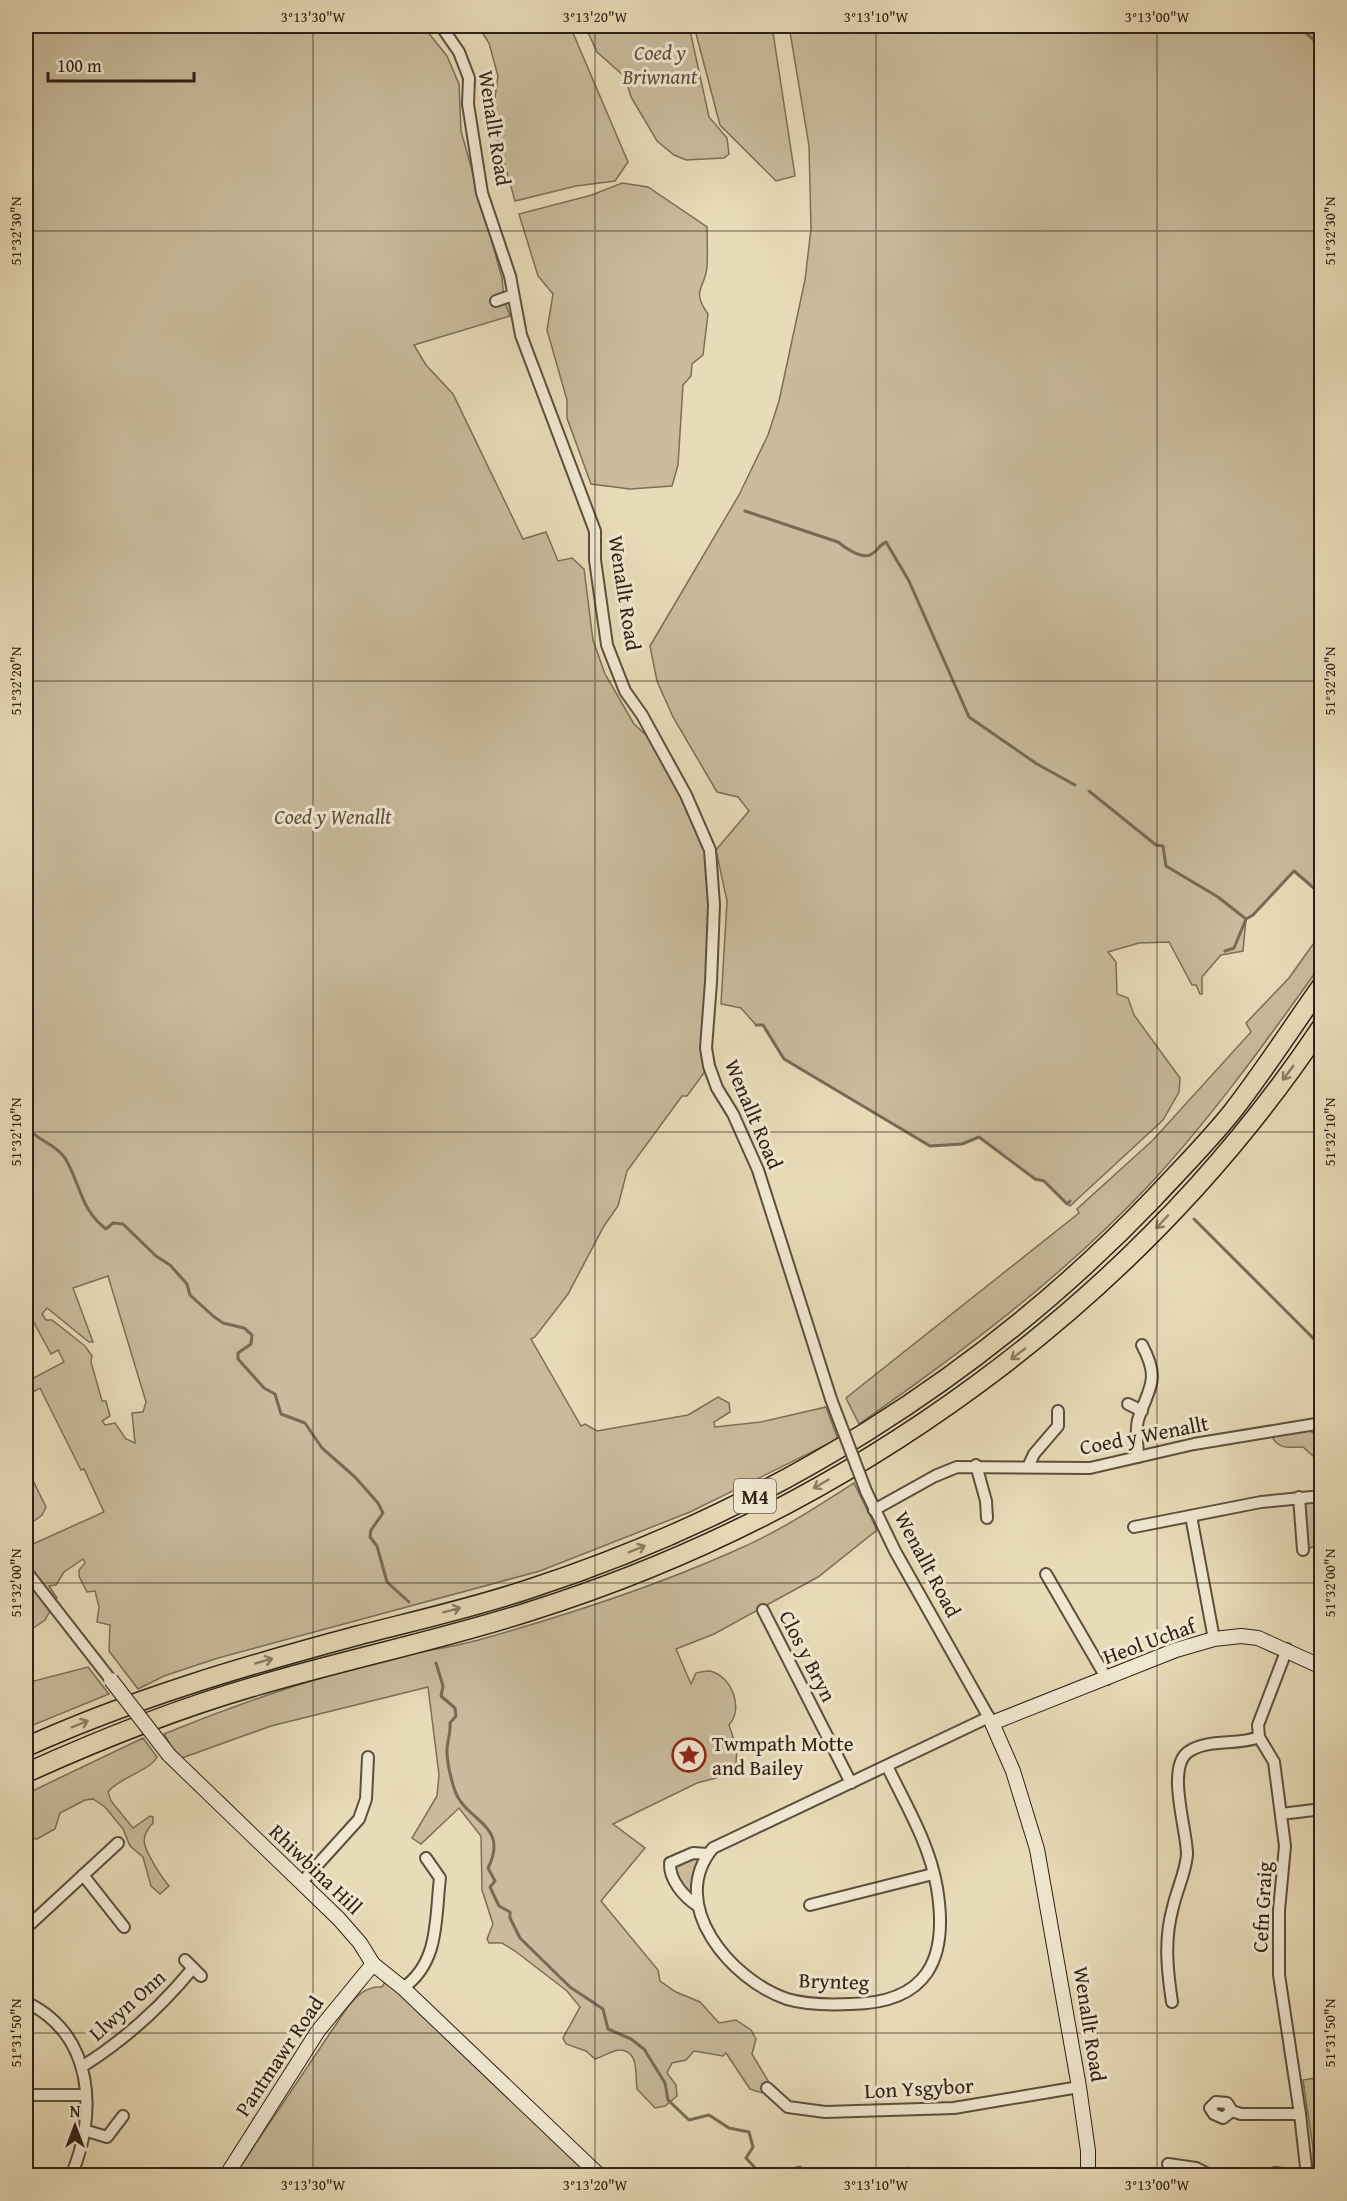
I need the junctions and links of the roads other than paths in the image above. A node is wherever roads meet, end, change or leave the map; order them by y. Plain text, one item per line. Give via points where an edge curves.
1 (441, 26) edge
2 (513, 295) junction
3 (496, 301) dead end
4 (1322, 985) edge
5 (1322, 1026) edge
6 (1142, 1345) dead end
7 (1128, 1404) dead end
8 (1058, 1411) dead end
9 (1142, 1412) junction
10 (1322, 1423) edge
11 (1138, 1457) junction
12 (976, 1466) junction
13 (1028, 1467) junction
14 (1322, 1496) edge
15 (1299, 1497) junction
16 (874, 1510) junction
17 (1191, 1516) junction
18 (987, 1518) dead end
19 (1134, 1527) dead end
20 (1304, 1550) dead end
21 (26, 1571) edge
22 (1046, 1574) dead end
23 (763, 1610) dead end
24 (1214, 1639) junction
25 (1287, 1649) junction
26 (1322, 1667) edge
27 (1107, 1679) junction
28 (111, 1680) joint
29 (990, 1720) junction
30 (1259, 1737) junction
31 (26, 1747) edge
32 (368, 1757) dead end
33 (887, 1766) junction
34 (26, 1773) edge
35 (851, 1783) junction
36 (1322, 1809) edge
37 (1281, 1814) junction
38 (118, 1843) dead end
39 (708, 1854) junction
40 (426, 1858) dead end
41 (933, 1874) junction
42 (83, 1875) junction
43 (301, 1883) junction
44 (810, 1905) dead end
45 (698, 1906) junction
46 (124, 1927) dead end
47 (26, 1928) edge
48 (185, 1960) dead end
49 (373, 1964) junction
50 (403, 1988) junction
51 (26, 2002) edge
52 (1172, 2002) dead end
53 (83, 2066) junction
54 (1079, 2087) junction
55 (767, 2088) dead end
56 (26, 2095) edge
57 (86, 2095) junction
58 (1232, 2111) dead end
59 (1300, 2114) junction
60 (123, 2116) dead end
61 (87, 2131) junction
62 (1168, 2164) dead end
63 (71, 2175) edge
64 (226, 2175) edge
65 (600, 2175) edge
66 (1088, 2175) edge
67 (1212, 2175) edge
68 (1269, 2175) edge
69 (1299, 2175) edge
70 (1306, 2175) edge

1 - 2 street, Wenallt Road via 459,52 470,78 468,104 482,193
2 - 3 street
2 - 16 street, Wenallt Road, bridge via 521,334 595,531 595,560 608,645 625,691 686,795 710,850 714,905 706,1048 709,1065 758,1170 831,1399
31 -> 4 highway, M4 via 121,1707 232,1671 577,1573 687,1529 809,1468 905,1408 980,1354 1086,1266 1231,1113
5 -> 34 highway, M4 via 1245,1130 1106,1278 972,1389 919,1426 806,1493 672,1559 532,1611 257,1685 134,1725
6 - 9 street via 1153,1372
7 - 9 street
8 - 13 street via 1058,1426
9 - 11 street via 1137,1431
10 - 11 street, Coed y Wenallt
11 - 13 street, Coed y Wenallt via 1090,1468
12 - 13 street, Coed y Wenallt
12 - 16 street, Coed y Wenallt via 947,1470
12 - 18 street
14 - 15 street
15 - 17 street
15 - 20 street
16 - 29 street, Wenallt Road
17 - 19 street
17 - 24 street
21 - 28 street, Rhiwbina Hill
22 - 27 street
23 - 35 street, Clos y Bryn
24 - 25 street, Heol Uchaf via 1258,1638
24 - 27 street, Heol Uchaf via 1176,1650
25 - 26 street, Heol Uchaf
25 - 30 street via 1263,1708
27 - 29 street, Heol Uchaf
28 - 43 street, Rhiwbina Hill, bridge via 169,1755
29 - 33 street, Brynteg
29 - 54 street, Wenallt Road via 1013,1772 1037,1849
30 - 37 street, Cefn Graig via 1274,1762
30 - 52 street via 1204,1746 1188,1752 1181,1760 1178,1783 1187,1853 1166,1947
32 - 43 street via 366,1799 359,1819
33 - 35 street, Brynteg
33 - 41 street, Brynteg via 924,1845
35 - 39 street, Brynteg via 713,1848
36 - 37 street
37 - 59 street, Cefn Graig via 1285,1846 1279,1910 1279,1975
38 - 42 street
39 - 45 street, Brynteg via 697,1874
39 - 45 street, Brynteg via 693,1853 670,1863 670,1871 686,1898
40 - 50 street via 440,1878 433,1940 428,1962 416,1979
41 - 44 street
41 - 45 street, Brynteg via 939,1913 934,1959 913,1989 882,2002 812,2003 788,1999 769,1990 733,1965 701,1919
42 - 46 street
42 - 47 street
43 - 49 street, Rhiwbina Hill via 353,1934
48 - 53 street, Llwyn Onn via 197,1972 138,2027
49 - 50 street, Rhiwbina Hill
49 - 64 street, Pantmawr Road via 318,2031
50 - 65 street, Rhiwbina Hill
51 - 53 street via 63,2031
53 - 57 street
54 - 55 street, Lon Ysgybor via 954,2108 825,2112 788,2107
54 - 66 street, Wenallt Road
56 - 57 street
57 - 61 street
58 - 59 street
59 - 70 street, Cefn Graig
60 - 61 street via 107,2137
61 - 63 street
62 - 67 street
68 - 69 street

